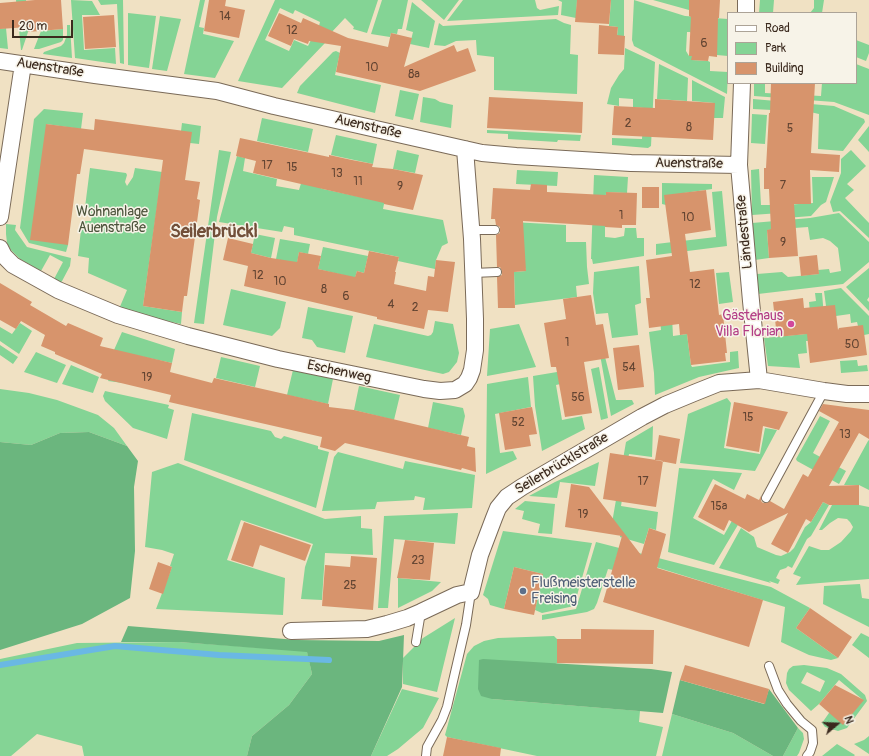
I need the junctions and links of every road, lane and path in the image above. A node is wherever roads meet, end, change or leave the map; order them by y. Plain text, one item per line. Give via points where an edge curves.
1 (746, 0) edge
2 (746, 12) edge
3 (0, 60) edge
4 (23, 64) junction
5 (742, 84) edge
6 (465, 149) junction
7 (740, 165) junction
8 (0, 217) edge
9 (471, 230) junction
10 (495, 230) dead end
11 (0, 248) edge
12 (497, 272) dead end
13 (473, 273) junction
14 (759, 380) junction
15 (824, 391) junction
16 (869, 394) edge
17 (766, 498) dead end
18 (471, 592) junction
19 (421, 612) junction
20 (291, 631) dead end
21 (416, 642) dead end
22 (769, 666) dead end
23 (426, 756) edge
24 (807, 756) edge

1 - 2 street
3 - 4 street, Auenstraße
4 - 6 street, Auenstraße via 217,92
4 - 8 street
5 - 7 street, Ländestraße
6 - 7 street, Auenstraße via 516,156
6 - 9 street, Eschenweg
7 - 14 street, Ländestraße
9 - 10 lane
9 - 13 street, Eschenweg
11 - 13 street, Eschenweg via 14,265 45,283 118,315 278,359 424,389 440,390 459,388 465,384 472,370 475,350
12 - 13 lane
14 - 15 street, Seilerbrücklstraße
14 - 18 street, Seilerbrücklstraße via 719,383 665,405 522,486 498,508 480,555
15 - 16 street, Seilerbrücklstraße
15 - 17 lane
18 - 19 street via 457,595
18 - 23 lane via 447,706 427,747
19 - 20 street via 367,629
19 - 21 lane
22 - 24 lane via 778,690 787,704 812,730 813,743

